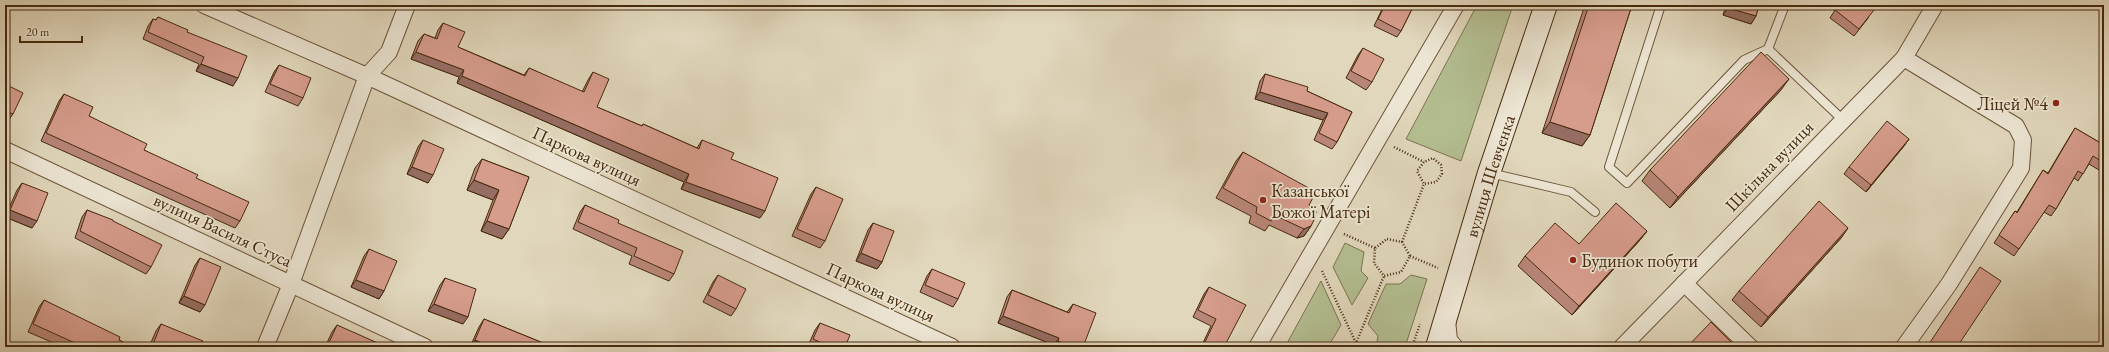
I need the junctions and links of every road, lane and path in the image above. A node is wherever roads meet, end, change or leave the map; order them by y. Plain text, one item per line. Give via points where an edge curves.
1 (204, 5) edge
2 (407, 5) edge
3 (1456, 5) edge
4 (1546, 5) edge
5 (1661, 5) edge
6 (1785, 5) edge
7 (1935, 5) edge
8 (1768, 49) junction
9 (1904, 58) junction
10 (367, 76) junction
11 (1843, 120) junction
12 (1388, 145) dead end
13 (5, 150) edge
14 (1424, 162) junction
15 (1489, 173) junction
16 (1424, 184) junction
17 (1595, 212) dead end
18 (1340, 232) dead end
19 (1402, 242) junction
20 (1375, 248) junction
21 (1410, 256) junction
22 (1321, 267) dead end
23 (1438, 268) dead end
24 (1384, 276) junction
25 (1684, 283) junction
26 (291, 284) junction
27 (1446, 312) junction
28 (1356, 342) junction
29 (265, 347) edge
30 (425, 347) edge
31 (952, 347) edge
32 (1257, 347) edge
33 (1350, 347) edge
34 (1356, 347) edge
35 (1437, 347) edge
36 (1455, 347) edge
37 (1622, 347) edge
38 (1750, 347) edge
39 (1904, 347) edge

1 - 10 street, Паркова вулиця
2 - 10 street via 389,52
3 - 32 street
4 - 15 main road, вулиця Шевченка
5 - 8 lane via 1609,166 1627,183 1744,60
6 - 8 lane
7 - 9 street, Шкільна вулиця
8 - 11 lane
9 - 11 street, Шкільна вулиця
9 - 39 street via 2016,126 2023,140 2021,168 1949,284
10 - 26 street
10 - 31 street, Паркова вулиця
11 - 25 street, Шкільна вулиця
12 - 14 path
13 - 26 street, вулиця Василя Стуса
14 - 16 path via 1417,171
14 - 16 path via 1433,158 1441,165 1442,174 1436,182
15 - 17 lane via 1571,192
15 - 27 main road, вулиця Шевченка
16 - 19 path
18 - 20 path
19 - 20 path via 1387,239
19 - 21 path
20 - 24 path via 1374,263
21 - 23 path
21 - 24 path via 1401,272
22 - 28 path
24 - 28 path
25 - 37 street, Шкільна вулиця
25 - 38 street
26 - 29 street
26 - 30 street, вулиця Василя Стуса
27 - 35 main road, вулиця Шевченка
27 - 36 street via 1449,340
28 - 33 path
28 - 34 path

